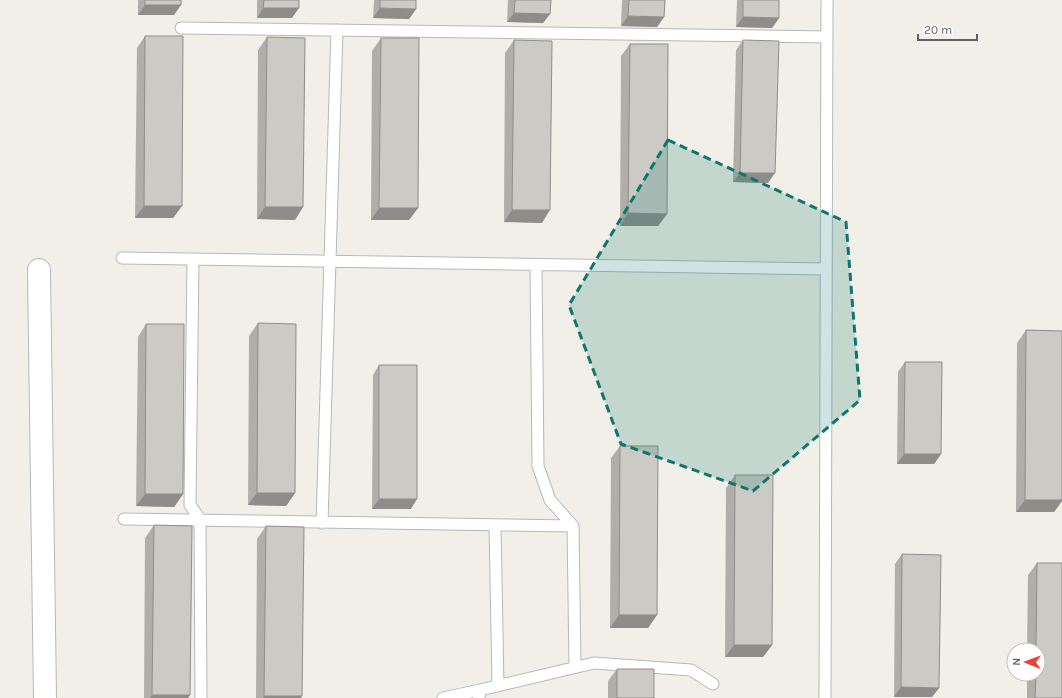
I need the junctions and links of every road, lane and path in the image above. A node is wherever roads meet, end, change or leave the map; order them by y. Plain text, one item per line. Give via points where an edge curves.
1 (827, 0) edge
2 (181, 28) dead end
3 (337, 30) junction
4 (827, 37) junction
5 (122, 258) dead end
6 (193, 259) junction
7 (331, 261) junction
8 (536, 264) junction
9 (826, 269) junction
10 (39, 270) dead end
11 (124, 519) dead end
12 (200, 520) junction
13 (322, 523) junction
14 (495, 525) junction
15 (573, 526) junction
16 (575, 667) junction
17 (713, 684) dead end
18 (498, 686) junction
19 (479, 694) edge
20 (45, 698) edge
21 (201, 698) edge
22 (443, 698) edge
23 (825, 698) edge

1 - 4 lane
2 - 3 lane
3 - 4 lane
3 - 7 lane
4 - 9 lane
5 - 6 lane
6 - 7 lane
6 - 12 lane via 190,505
7 - 8 lane
7 - 13 lane
8 - 9 lane
8 - 15 lane via 538,466 550,500
9 - 23 lane
10 - 20 street
11 - 12 lane
12 - 13 lane
12 - 21 lane
13 - 14 lane
14 - 15 lane
14 - 18 lane
15 - 16 lane
16 - 17 lane via 594,663 691,670
16 - 18 lane
18 - 19 lane
19 - 22 lane

